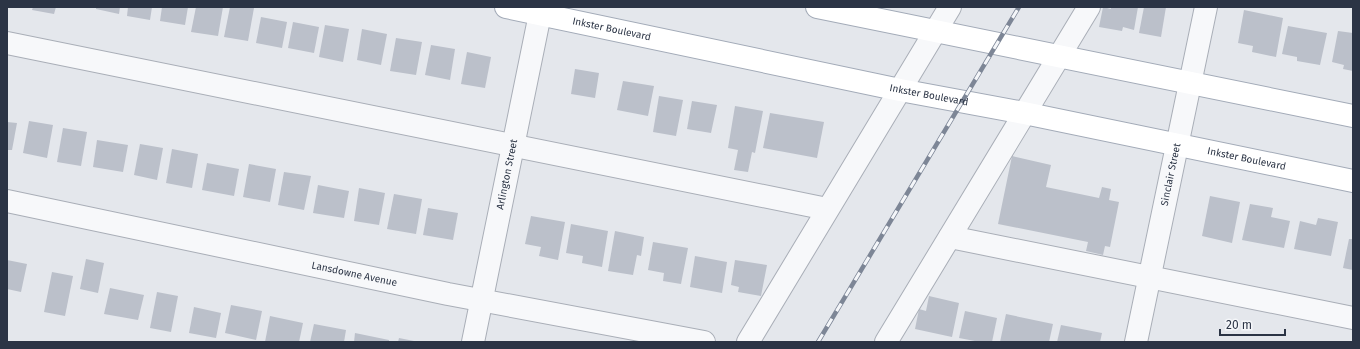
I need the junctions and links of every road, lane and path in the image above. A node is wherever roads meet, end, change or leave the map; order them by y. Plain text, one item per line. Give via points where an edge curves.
1 (506, 7) edge
2 (817, 7) edge
3 (950, 7) edge
4 (1089, 7) edge
5 (1206, 7) edge
6 (541, 10) edge
7 (935, 31) junction
8 (7, 44) edge
9 (1059, 55) junction
10 (1189, 83) junction
11 (900, 90) junction
12 (1024, 113) junction
13 (1353, 116) edge
14 (1176, 144) junction
15 (513, 145) junction
16 (1353, 181) edge
17 (7, 201) edge
18 (827, 209) junction
19 (950, 237) junction
20 (1149, 276) junction
21 (482, 301) junction
22 (1353, 318) edge
23 (473, 342) edge
24 (704, 342) edge
25 (748, 342) edge
26 (886, 342) edge
27 (1136, 342) edge

1 - 6 main road, Inkster Boulevard
2 - 7 main road
3 - 7 street
4 - 9 street
5 - 10 street, Sinclair Street
6 - 11 main road, Inkster Boulevard
6 - 15 street, Arlington Street
7 - 9 main road
7 - 11 street
8 - 15 street
9 - 10 main road
9 - 12 street
10 - 13 main road
10 - 14 street, Sinclair Street
11 - 12 main road, Inkster Boulevard
11 - 18 street
12 - 14 main road, Inkster Boulevard
12 - 19 street
14 - 16 main road, Inkster Boulevard
14 - 20 street, Sinclair Street
15 - 18 street
15 - 21 street, Arlington Street
17 - 21 street, Lansdowne Avenue
18 - 25 street
19 - 20 street
19 - 26 street
20 - 22 street
20 - 27 street, Sinclair Street
21 - 23 street, Arlington Street
21 - 24 street, Lansdowne Avenue

